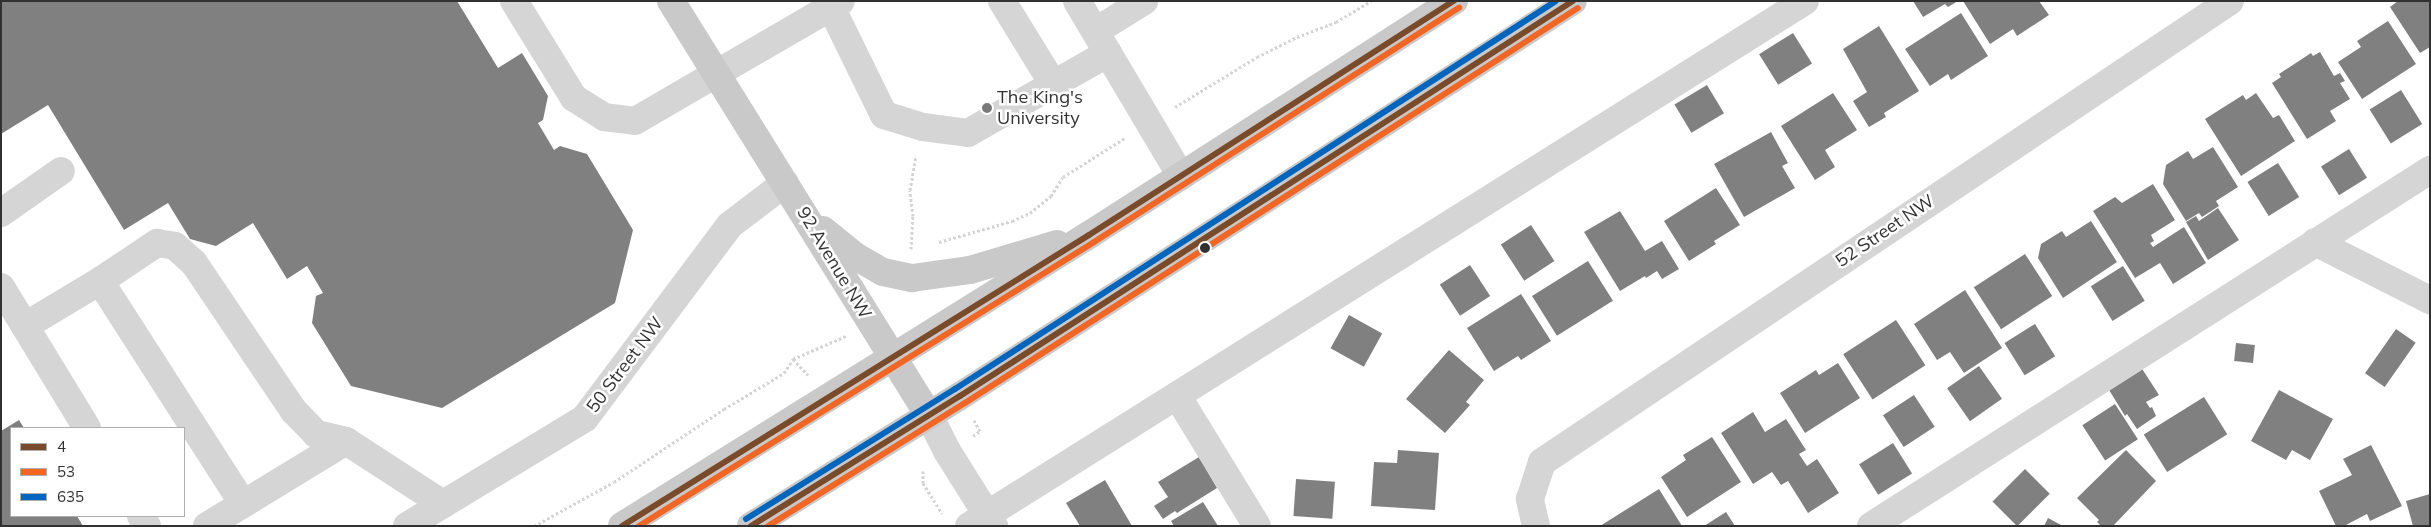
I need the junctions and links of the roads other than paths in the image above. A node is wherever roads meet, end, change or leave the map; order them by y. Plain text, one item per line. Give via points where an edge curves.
1 (514, 1) edge
2 (671, 1) edge
3 (1002, 1) edge
4 (1077, 1) edge
5 (1144, 1) edge
6 (1454, 1) edge
7 (1573, 1) edge
8 (1805, 1) edge
9 (2230, 1) edge
10 (836, 4) edge
11 (1102, 42) junction
12 (718, 73) junction
13 (1053, 84) junction
14 (2430, 170) edge
15 (61, 171) dead end
16 (1181, 176) junction
17 (786, 183) junction
18 (1, 212) edge
19 (808, 217) junction
20 (1089, 235) junction
21 (2315, 242) junction
22 (100, 281) junction
23 (1, 287) edge
24 (2430, 300) edge
25 (25, 326) junction
26 (892, 358) junction
27 (1178, 397) junction
28 (929, 415) junction
29 (87, 427) edge
30 (346, 441) junction
31 (243, 504) junction
32 (443, 504) junction
33 (974, 521) edge
34 (207, 526) edge
35 (407, 526) edge
36 (622, 526) edge
37 (751, 526) edge
38 (1257, 526) edge
39 (1536, 526) edge
40 (1871, 526) edge

1 - 12 street via 574,98 604,118 635,121
2 - 12 main road, 92 Avenue NW
3 - 13 street
4 - 11 street
5 - 11 street
6 - 16 main road
7 - 28 main road
8 - 27 street
9 - 39 street, 52 Street NW via 1542,462 1530,499
10 - 12 street
10 - 13 street via 884,115 922,126 968,133
11 - 13 street
11 - 16 street
12 - 17 main road, 92 Avenue NW
14 - 21 street
15 - 18 street
16 - 20 main road
17 - 19 main road, 92 Avenue NW
17 - 32 street, 50 Street NW via 730,225 584,418
19 - 20 main road via 855,256 883,272 912,278 970,270
19 - 26 main road, 92 Avenue NW
20 - 26 main road
21 - 24 street
21 - 40 street
22 - 25 street
22 - 30 street via 157,243 175,246 194,263 294,412 316,434
22 - 31 street
23 - 25 street
25 - 29 street
26 - 28 main road, 92 Avenue NW
26 - 36 main road
27 - 33 street
27 - 38 street
28 - 33 street, 92 Avenue NW via 947,451
28 - 37 main road
30 - 31 street
30 - 32 street
31 - 34 street
32 - 35 street, 50 Street NW

